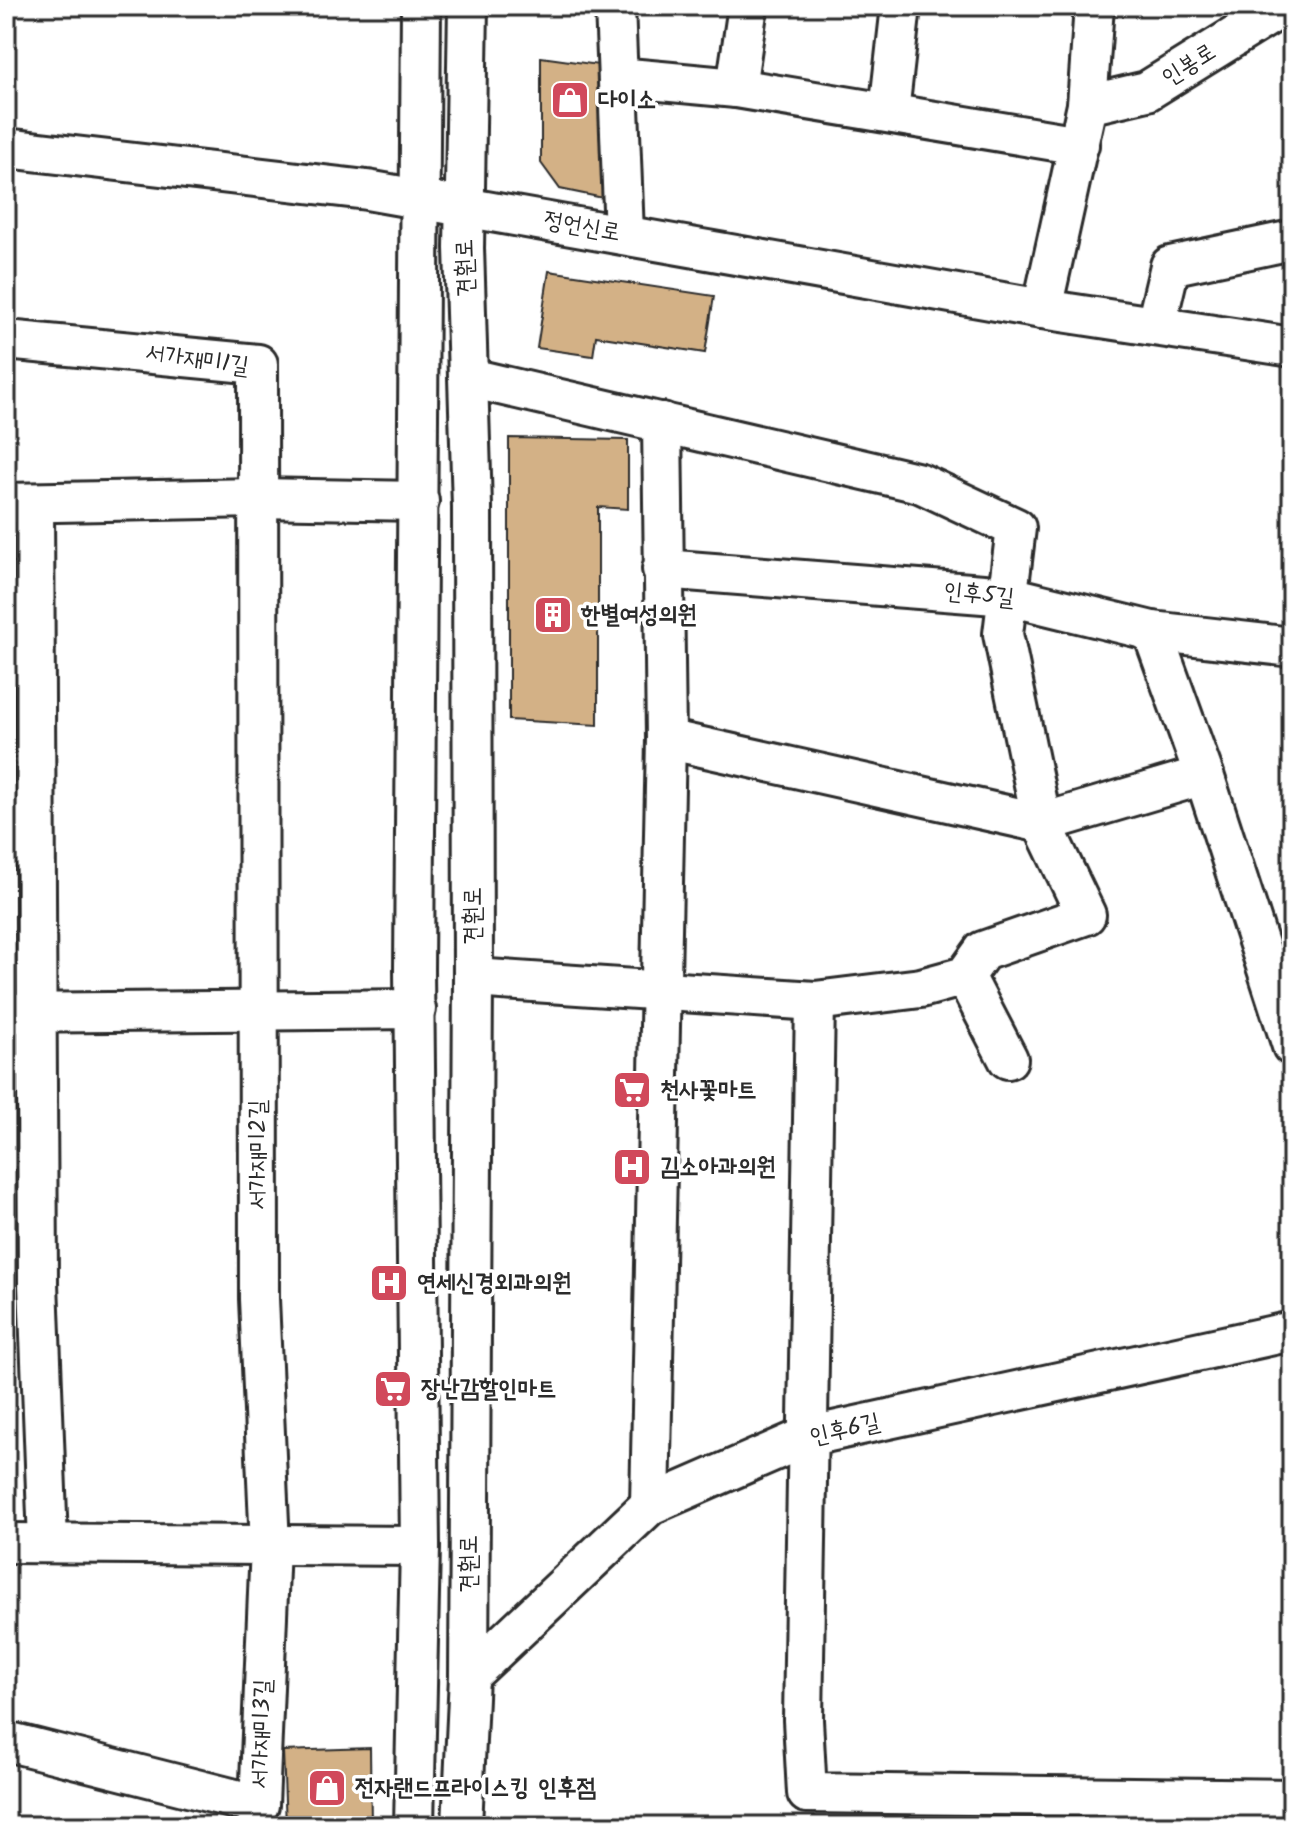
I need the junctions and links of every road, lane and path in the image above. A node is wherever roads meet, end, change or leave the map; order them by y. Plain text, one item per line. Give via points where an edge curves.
1 (421, 6) edge
2 (468, 6) edge
3 (615, 6) edge
4 (748, 6) edge
5 (901, 6) edge
6 (1094, 6) edge
7 (1284, 6) edge
8 (618, 77) junction
9 (736, 88) junction
10 (1087, 105) junction
11 (889, 112) junction
12 (1079, 145) junction
13 (6, 148) edge
14 (420, 199) junction
15 (465, 207) junction
16 (624, 234) junction
17 (1292, 240) edge
18 (1042, 309) junction
19 (1156, 325) junction
20 (6, 340) edge
21 (1292, 347) edge
22 (470, 378) junction
23 (662, 422) junction
24 (257, 498) junction
25 (419, 501) junction
26 (20, 503) edge
27 (662, 569) junction
28 (1009, 596) junction
29 (1152, 631) junction
30 (1292, 647) edge
31 (257, 732) joint
32 (666, 739) junction
33 (1204, 775) junction
34 (1042, 823) junction
35 (965, 976) junction
36 (473, 978) junction
37 (661, 989) junction
38 (815, 1001) junction
39 (416, 1009) junction
40 (258, 1010) junction
41 (21, 1012) edge
42 (1292, 1046) edge
43 (1008, 1059) dead end
44 (259, 1299) joint
45 (1292, 1331) edge
46 (806, 1437) junction
47 (650, 1505) junction
48 (48, 1542) junction
49 (6, 1543) edge
50 (270, 1546) junction
51 (420, 1546) junction
52 (469, 1676) junction
53 (6, 1741) edge
54 (1292, 1799) edge
55 (414, 1826) edge
56 (462, 1826) edge

1 - 14 street, 견훤로
2 - 15 street, 견훤로
3 - 8 street
4 - 9 street
5 - 11 street
6 - 10 street
7 - 10 street, 인봉로 via 1147,91
8 - 9 street
8 - 16 street
9 - 11 street
10 - 12 street
11 - 12 street
12 - 18 street
13 - 14 street, 정언신로
14 - 15 street, 정언신로
14 - 25 street, 견훤로
15 - 16 street, 정언신로
15 - 22 street, 견훤로
16 - 18 street, 정언신로
17 - 19 street via 1170,266
18 - 19 street, 정언신로
19 - 21 street, 정언신로
20 - 24 street, 서가재미1길 via 258,364
22 - 23 street
22 - 36 street, 견훤로
23 - 27 street
23 - 28 street via 920,483 1016,528
24 - 25 street
24 - 26 street
24 - 31 street, 서가재미1길
25 - 39 street, 견훤로
26 - 41 street via 35,736
27 - 28 street, 인후5길
27 - 32 street
28 - 29 street, 인후5길
28 - 34 street via 1003,634
29 - 30 street, 인후5길
29 - 33 street
31 - 40 street, 서가재미2길
32 - 34 street
32 - 37 street
33 - 34 street
33 - 42 street
34 - 35 street via 1086,915 983,951
35 - 38 street via 921,988
35 - 43 street
36 - 37 street
36 - 52 street, 견훤로
37 - 38 street
37 - 47 street
38 - 46 street
39 - 40 street
39 - 51 street, 견훤로
40 - 41 street
40 - 44 street, 서가재미2길
41 - 48 street
44 - 50 street, 서가재미3길
45 - 46 street, 인후6길
46 - 47 street, 인후6길
46 - 54 street via 807,1793
47 - 52 street, 인후6길
48 - 49 street
48 - 50 street
50 - 51 street
50 - 53 street, 서가재미3길 via 259,1805
51 - 55 street, 견훤로
52 - 56 street, 견훤로

